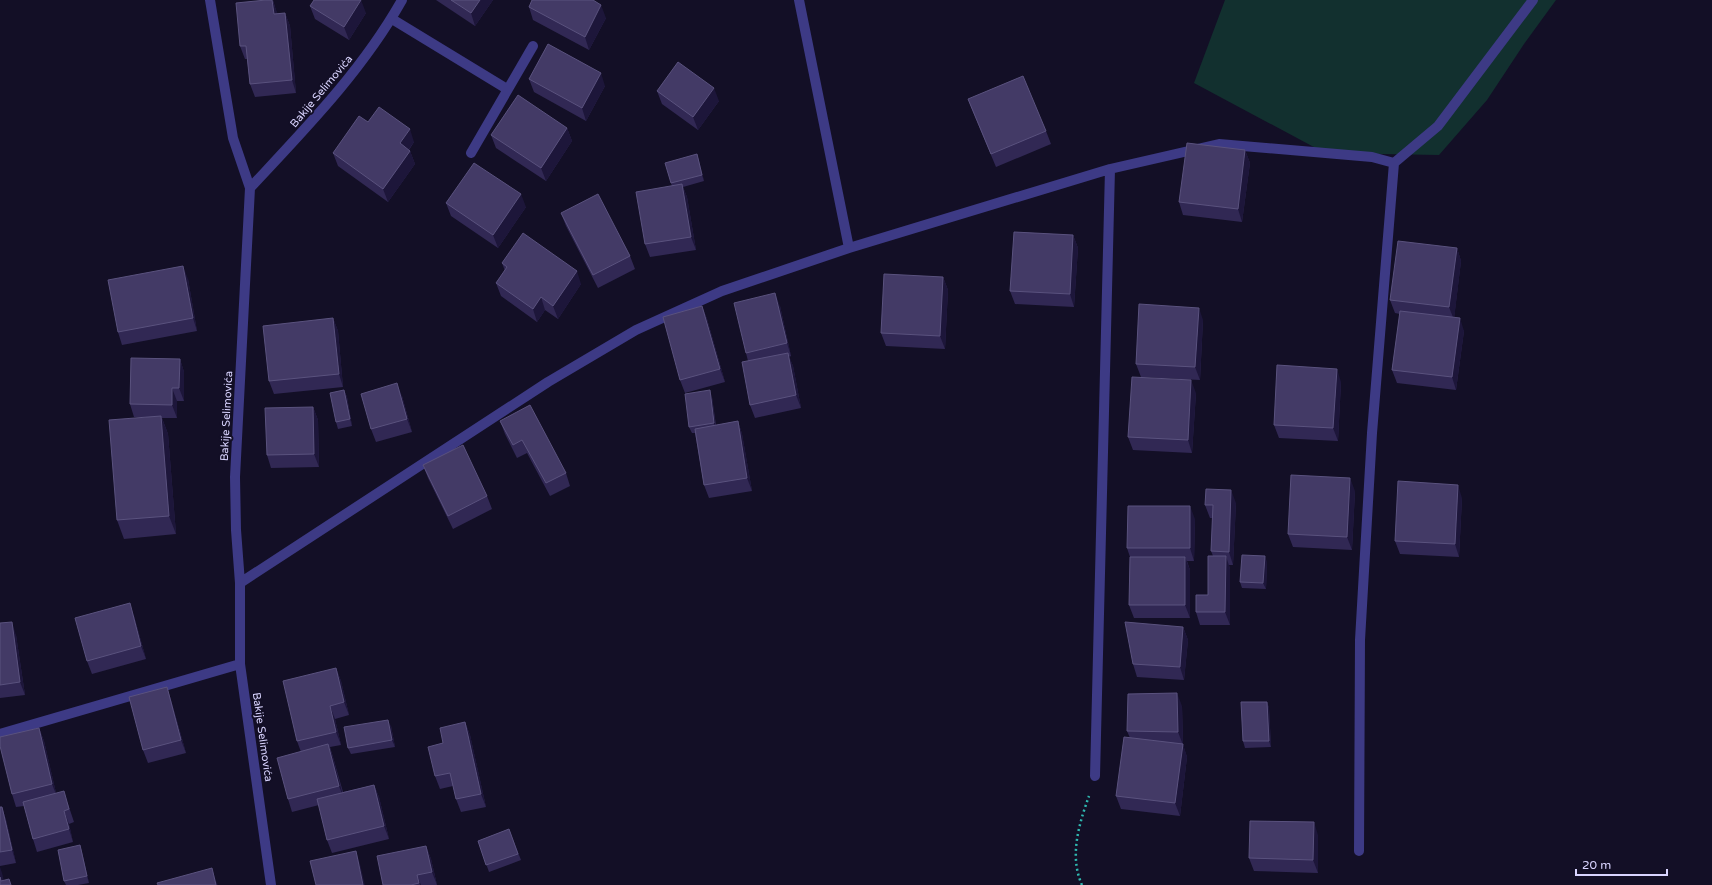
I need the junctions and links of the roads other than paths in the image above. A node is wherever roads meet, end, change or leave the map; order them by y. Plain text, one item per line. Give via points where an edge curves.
1 (210, 0) edge
2 (402, 0) edge
3 (799, 0) edge
4 (1533, 0) edge
5 (392, 19) junction
6 (533, 46) dead end
7 (507, 89) junction
8 (471, 153) dead end
9 (1394, 163) junction
10 (1110, 169) junction
11 (250, 188) junction
12 (849, 248) junction
13 (240, 583) junction
14 (240, 664) junction
15 (0, 734) edge
16 (1095, 776) road end
17 (1360, 851) dead end
18 (271, 885) edge

1 - 11 street via 233,138
2 - 5 street, Bakije Selimovića
3 - 12 street
4 - 9 street via 1438,126
5 - 7 street
5 - 11 street, Bakije Selimovića via 318,115
6 - 7 street
7 - 8 street
9 - 10 street via 1372,157 1219,144
9 - 17 street via 1372,433 1360,640
10 - 12 street
10 - 16 street
11 - 13 street, Bakije Selimovića via 235,478
12 - 13 street via 722,291 636,330 548,382
13 - 14 street, Bakije Selimovića
14 - 15 street
14 - 18 street, Bakije Selimovića

